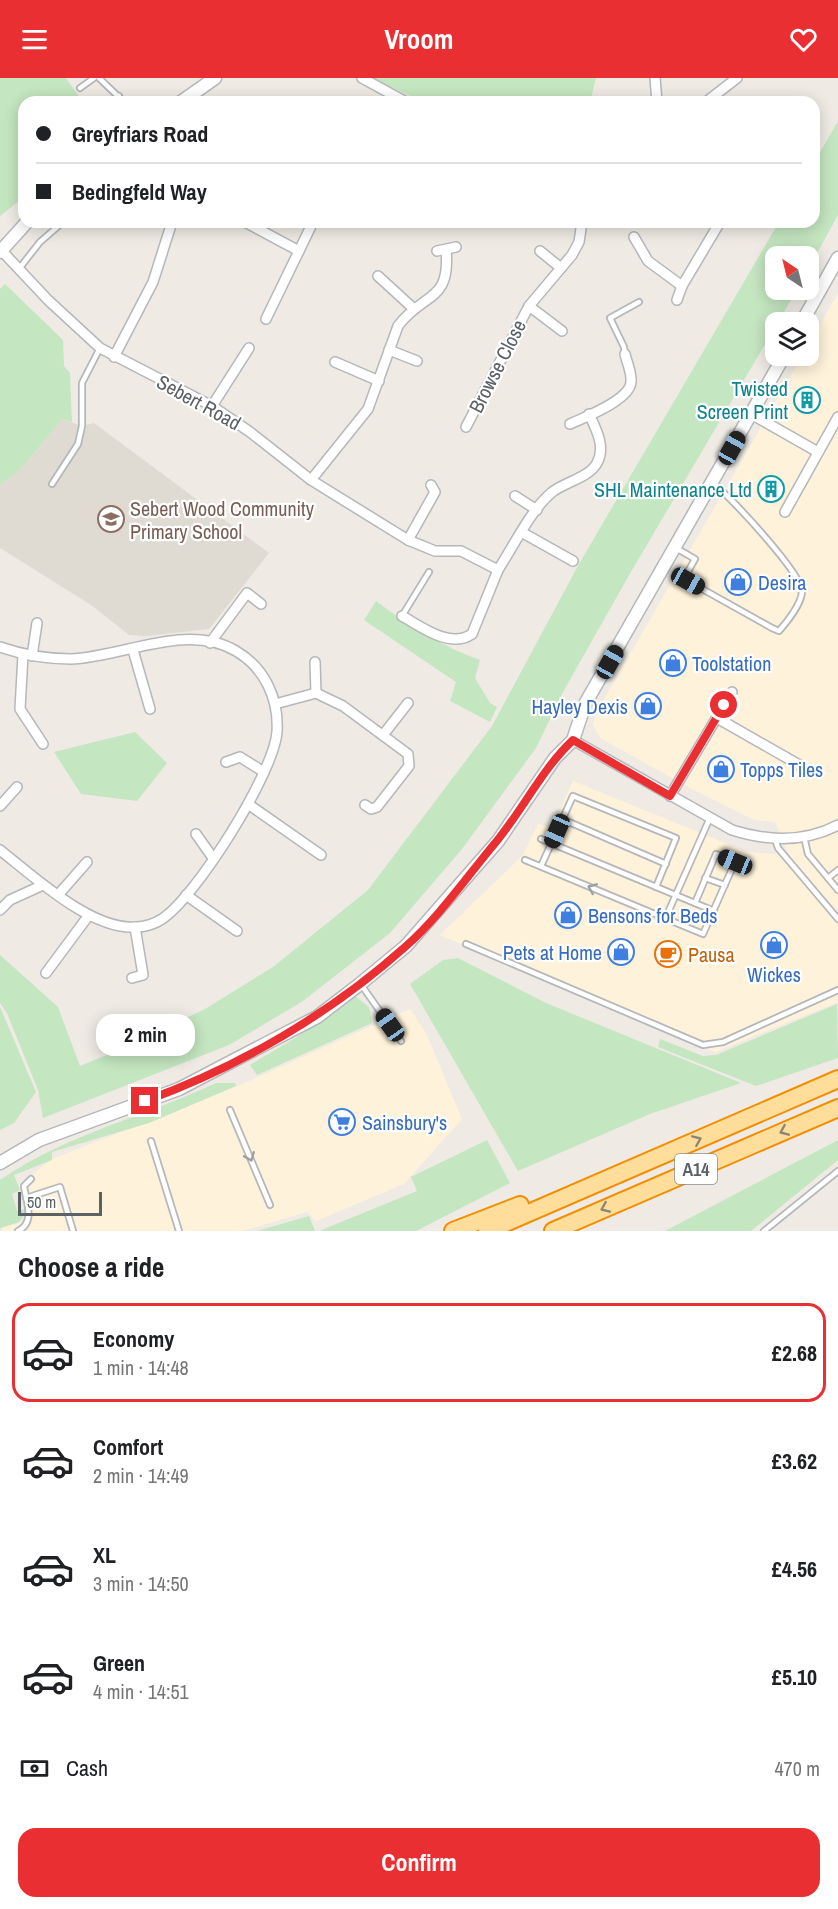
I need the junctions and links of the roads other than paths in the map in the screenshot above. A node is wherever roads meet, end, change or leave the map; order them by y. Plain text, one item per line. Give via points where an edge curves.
1 (94, 78) edge
2 (99, 78) edge
3 (215, 78) edge
4 (362, 78) edge
5 (655, 78) edge
6 (737, 78) edge
7 (80, 88) dead end
8 (120, 96) edge
9 (190, 96) edge
10 (384, 96) edge
11 (656, 96) edge
12 (722, 96) edge
13 (22, 228) edge
14 (56, 228) edge
15 (170, 228) edge
16 (256, 228) edge
17 (310, 228) edge
18 (581, 228) edge
19 (716, 228) edge
20 (634, 237) dead end
21 (456, 247) dead end
22 (299, 251) junction
23 (540, 251) dead end
24 (1, 252) edge
25 (838, 258) edge
26 (561, 268) junction
27 (18, 270) junction
28 (378, 276) dead end
29 (682, 286) junction
30 (677, 300) dead end
31 (639, 302) dead end
32 (529, 306) junction
33 (414, 309) junction
34 (808, 312) edge
35 (266, 319) dead end
36 (562, 330) dead end
37 (100, 348) junction
38 (249, 348) dead end
39 (389, 350) junction
40 (624, 354) joint
41 (114, 357) junction
42 (417, 361) dead end
43 (335, 362) dead end
44 (778, 366) edge
45 (379, 381) junction
46 (212, 406) junction
47 (590, 414) junction
48 (751, 414) junction
49 (838, 417) edge
50 (570, 424) dead end
51 (466, 427) dead end
52 (818, 452) junction
53 (311, 480) junction
54 (712, 483) junction
55 (52, 484) dead end
56 (431, 485) dead end
57 (515, 496) dead end
58 (537, 510) junction
59 (785, 512) dead end
60 (523, 532) junction
61 (408, 540) junction
62 (675, 547) junction
63 (573, 561) dead end
64 (498, 570) junction
65 (429, 572) dead end
66 (261, 604) dead end
67 (402, 616) joint
68 (37, 623) dead end
69 (210, 643) junction
70 (0, 647) edge
71 (133, 650) junction
72 (28, 656) junction
73 (315, 662) dead end
74 (732, 692) dead end
75 (316, 693) junction
76 (408, 703) dead end
77 (275, 704) junction
78 (150, 709) dead end
79 (717, 718) junction
80 (383, 735) junction
81 (573, 740) junction
82 (44, 744) dead end
83 (226, 762) dead end
84 (801, 766) dead end
85 (264, 772) junction
86 (17, 787) dead end
87 (670, 796) junction
88 (248, 804) junction
89 (365, 805) dead end
90 (0, 806) edge
91 (562, 819) junction
92 (709, 820) junction
93 (838, 825) edge
94 (196, 834) dead end
95 (804, 837) junction
96 (541, 839) dead end
97 (775, 839) junction
98 (552, 843) junction
99 (0, 850) edge
100 (321, 855) dead end
101 (213, 858) junction
102 (525, 860) dead end
103 (87, 862) dead end
104 (666, 864) junction
105 (541, 866) junction
106 (838, 870) edge
107 (705, 878) junction
108 (828, 878) junction
109 (43, 885) junction
110 (725, 885) junction
111 (656, 887) junction
112 (838, 890) edge
113 (58, 895) junction
114 (675, 895) junction
115 (186, 896) junction
116 (694, 903) junction
117 (0, 910) edge
118 (714, 911) junction
119 (89, 915) junction
120 (666, 918) junction
121 (838, 919) edge
122 (135, 927) junction
123 (237, 931) dead end
124 (466, 945) dead end
125 (46, 973) dead end
126 (132, 978) dead end
127 (360, 984) junction
128 (838, 990) edge
129 (401, 1041) dead end
130 (838, 1079) edge
131 (838, 1108) edge
132 (230, 1110) dead end
133 (151, 1142) dead end
134 (0, 1163) edge
135 (838, 1171) edge
136 (624, 1172) junction
137 (31, 1179) dead end
138 (26, 1198) junction
139 (270, 1205) dead end
140 (18, 1231) edge
141 (73, 1231) edge
142 (179, 1231) edge
143 (453, 1231) edge
144 (487, 1231) edge
145 (554, 1231) edge
146 (764, 1231) edge

1 - 7 lane
2 - 8 lane
3 - 9 street
4 - 10 street
5 - 11 street
6 - 12 street
13 - 24 street
14 - 27 lane
15 - 41 street via 153,282
16 - 22 street
17 - 22 street
18 - 26 street, Browse Close via 579,242
19 - 29 street
20 - 29 street via 648,261
21 - 33 street via 442,251 448,269 445,280 434,296
22 - 35 street
23 - 26 street
24 - 27 street, Sebert Road
25 - 34 street
26 - 32 street, Browse Close
27 - 37 street, Sebert Road
28 - 33 street
29 - 30 street
31 - 40 lane via 610,318
32 - 36 street, Browse Close
32 - 51 street, Browse Close
33 - 39 street via 398,326
37 - 41 street, Sebert Road
37 - 55 lane via 82,383 78,444
38 - 46 street
39 - 42 street
39 - 45 street
40 - 47 street via 632,382 629,390
41 - 46 street, Sebert Road
43 - 45 street
44 - 48 street
45 - 53 street via 362,418
46 - 53 street, Sebert Road
47 - 50 street
47 - 58 street via 599,438 596,465 551,493
48 - 52 street
48 - 54 street
49 - 52 street
52 - 59 street
53 - 61 street, Sebert Road
54 - 62 street
54 - 62 lane via 735,501 801,584 800,600 783,626 779,630 772,628 688,581 686,575 695,559
56 - 61 street via 435,492
57 - 58 street
58 - 60 street
60 - 63 street
60 - 64 street
61 - 64 street, Sebert Road via 435,551 461,551
62 - 81 street via 585,704
64 - 67 street via 472,634 466,638 445,638
65 - 67 lane
66 - 69 street via 247,593
68 - 72 street
69 - 71 street via 175,641
69 - 77 street via 235,650 255,664 269,684
70 - 72 street
71 - 72 street via 72,658
71 - 78 street
72 - 82 street via 20,709
73 - 75 street
74 - 79 street
75 - 77 street
75 - 80 street via 343,706
76 - 80 street
77 - 85 street via 277,732
79 - 84 street
79 - 87 street
80 - 89 street via 408,754 409,766 377,807
81 - 87 street
81 - 127 street via 555,758 498,841 459,887 406,946
83 - 85 street via 240,757
85 - 88 street
86 - 90 street
87 - 92 street
88 - 100 street
88 - 101 street
91 - 98 lane
91 - 104 lane
91 - 104 lane via 573,796 676,838
92 - 97 street via 753,837
92 - 114 lane
93 - 95 street
94 - 101 street
95 - 97 street
95 - 108 lane via 808,854
96 - 98 lane
97 - 121 lane via 778,848
98 - 105 lane
98 - 111 lane
99 - 109 street
101 - 115 street
102 - 105 lane
103 - 113 street
104 - 111 lane
120 -> 105 lane
106 - 108 lane
107 - 110 lane
107 - 110 lane via 716,854 735,862
107 - 116 lane
108 - 112 lane
109 - 113 street
109 - 117 street via 10,900
110 - 118 lane
111 - 114 lane
113 - 119 street
114 - 116 lane
114 - 120 lane
115 - 122 street via 160,920
115 - 123 street
116 - 118 lane
118 - 120 lane via 703,934
119 - 122 street via 118,926
119 - 125 street
122 - 126 street via 143,975
124 - 128 lane via 702,1045 723,1042
127 - 129 lane
127 - 134 street via 317,1017 179,1089 39,1140
136 -> 130 highway, A14
131 -> 145 highway, A14
132 -> 139 lane
133 - 142 lane
135 - 146 lane
136 - 143 highway via 582,1180
136 - 144 highway, A14
137 - 138 lane via 24,1186
138 - 140 lane via 29,1218
138 - 141 lane via 60,1187

